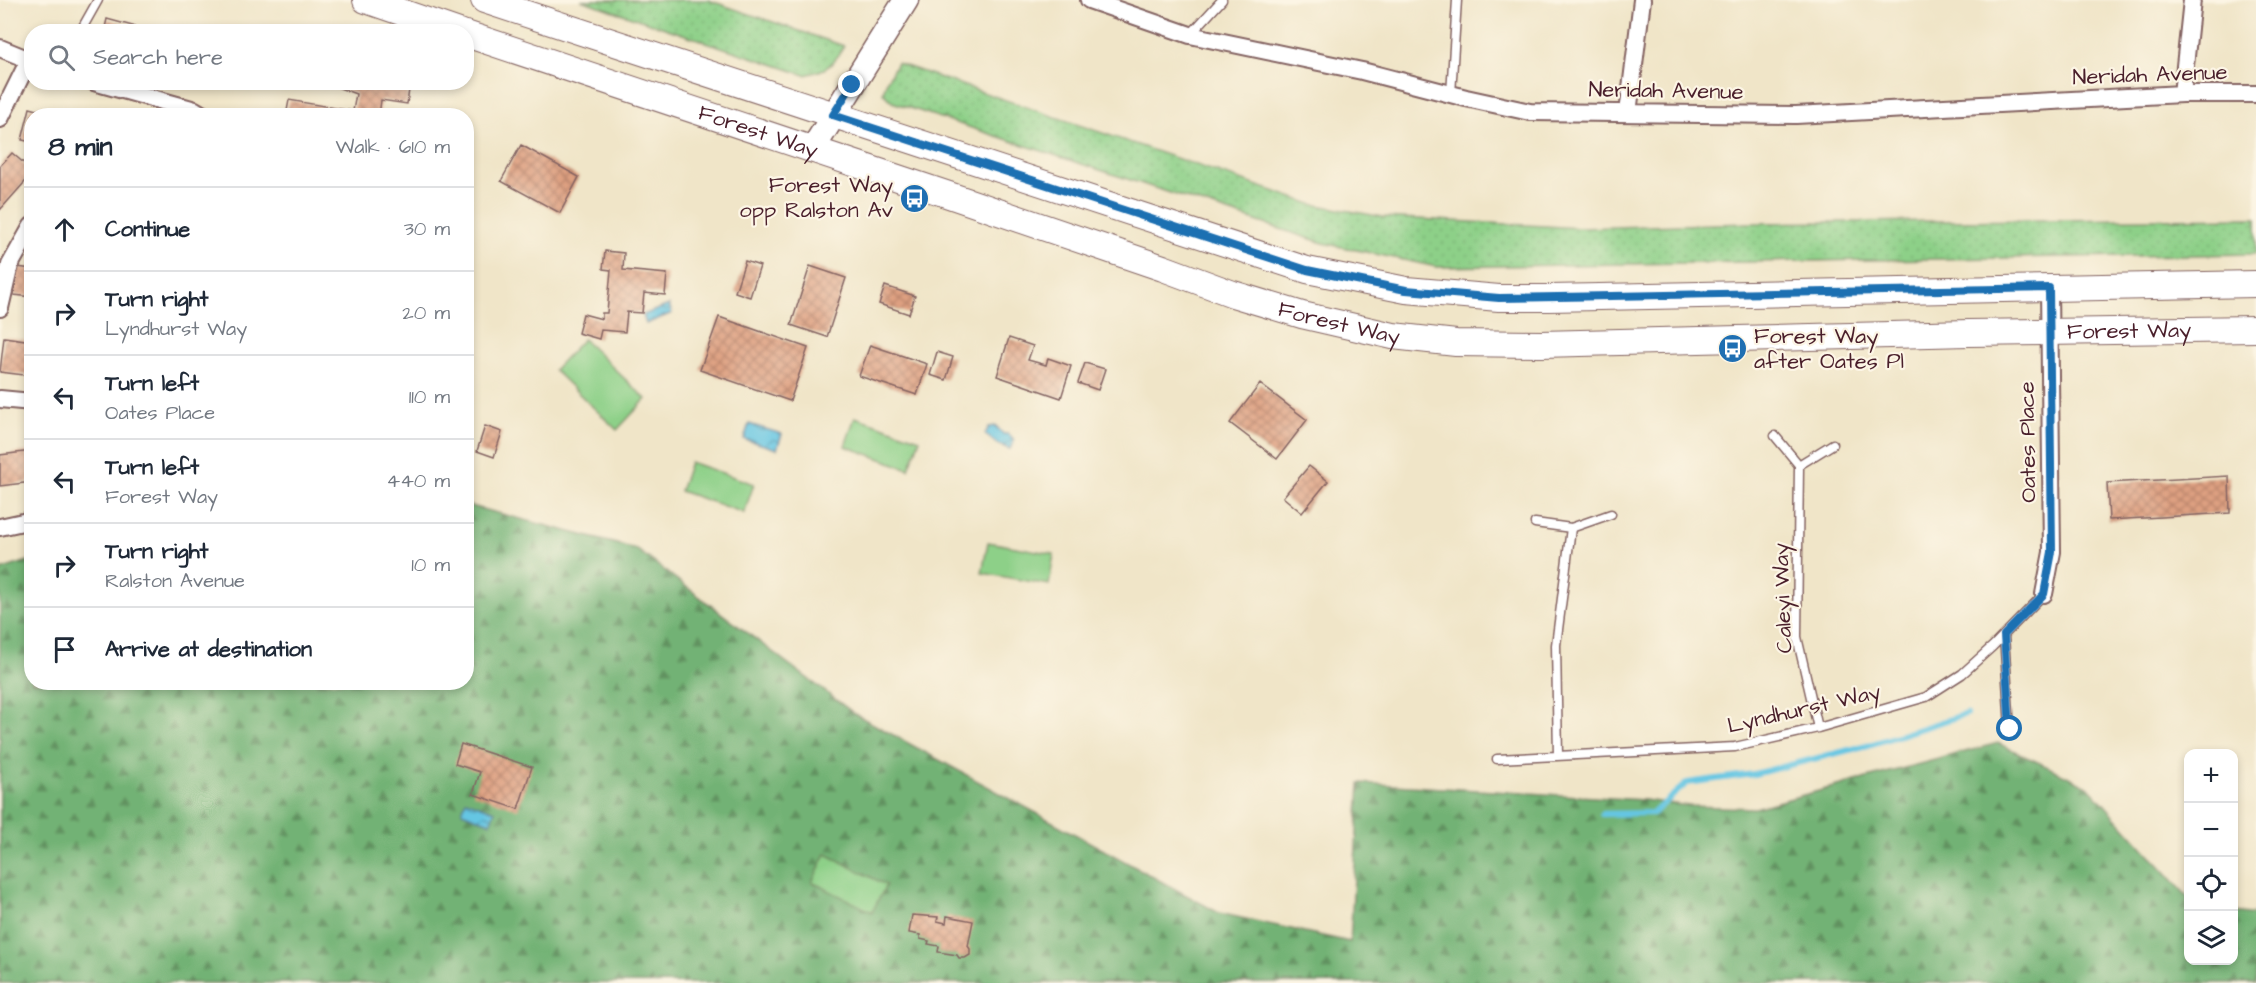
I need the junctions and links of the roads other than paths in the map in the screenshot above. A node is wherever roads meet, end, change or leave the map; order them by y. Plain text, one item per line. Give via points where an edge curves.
1 (98, 0) edge
2 (366, 0) edge
3 (484, 0) edge
4 (906, 0) edge
5 (1089, 0) edge
6 (1222, 0) edge
7 (1457, 0) edge
8 (1642, 0) edge
9 (2192, 0) edge
10 (84, 24) edge
11 (436, 24) edge
12 (1190, 35) junction
13 (474, 37) edge
14 (0, 48) edge
15 (24, 58) edge
16 (24, 74) edge
17 (123, 90) edge
18 (1451, 94) junction
19 (2182, 94) junction
20 (2256, 94) edge
21 (188, 108) edge
22 (1628, 113) junction
23 (833, 115) junction
24 (0, 119) edge
25 (812, 150) junction
26 (24, 245) edge
27 (2256, 284) edge
28 (2049, 288) junction
29 (0, 308) edge
30 (2256, 329) edge
31 (2048, 332) junction
32 (0, 399) edge
33 (24, 401) edge
34 (1775, 436) dead end
35 (1833, 444) dead end
36 (1799, 465) junction
37 (1611, 514) dead end
38 (24, 522) edge
39 (1535, 523) dead end
40 (0, 528) edge
41 (1571, 528) junction
42 (2044, 594) joint
43 (2004, 635) junction
44 (1818, 728) junction
45 (2010, 729) dead end
46 (1558, 756) junction
47 (1497, 759) dead end

1 - 10 lane
2 - 11 main road
3 - 23 main road, Forest Way
4 - 23 street
5 - 12 street, Neridah Avenue
6 - 12 lane
7 - 18 lane
8 - 22 street
9 - 19 street
12 - 18 street, Neridah Avenue
13 - 25 main road, Forest Way
14 - 15 street
16 - 24 street
17 - 21 street
18 - 22 street, Neridah Avenue via 1530,112
19 - 20 street, Neridah Avenue
19 - 22 street, Neridah Avenue via 1796,115
23 - 25 street
23 - 28 main road, Forest Way via 1307,270 1406,290 1509,298
25 - 31 main road, Forest Way via 1233,294 1393,336 1456,343 1541,344
26 - 29 street via 10,265
27 - 28 main road, Forest Way
28 - 31 street, Oates Place
30 - 31 main road, Forest Way
31 - 42 street, Oates Place via 2052,552
32 - 33 street
34 - 36 lane
35 - 36 lane
36 - 44 lane, Caleyi Way via 1797,637
37 - 41 lane
38 - 40 street
39 - 41 lane
41 - 46 lane via 1556,645
42 - 43 lane, Lyndhurst Way
43 - 44 lane, Lyndhurst Way via 1962,674 1926,697
43 - 45 lane
44 - 46 lane, Lyndhurst Way via 1735,747
46 - 47 lane, Lyndhurst Way

